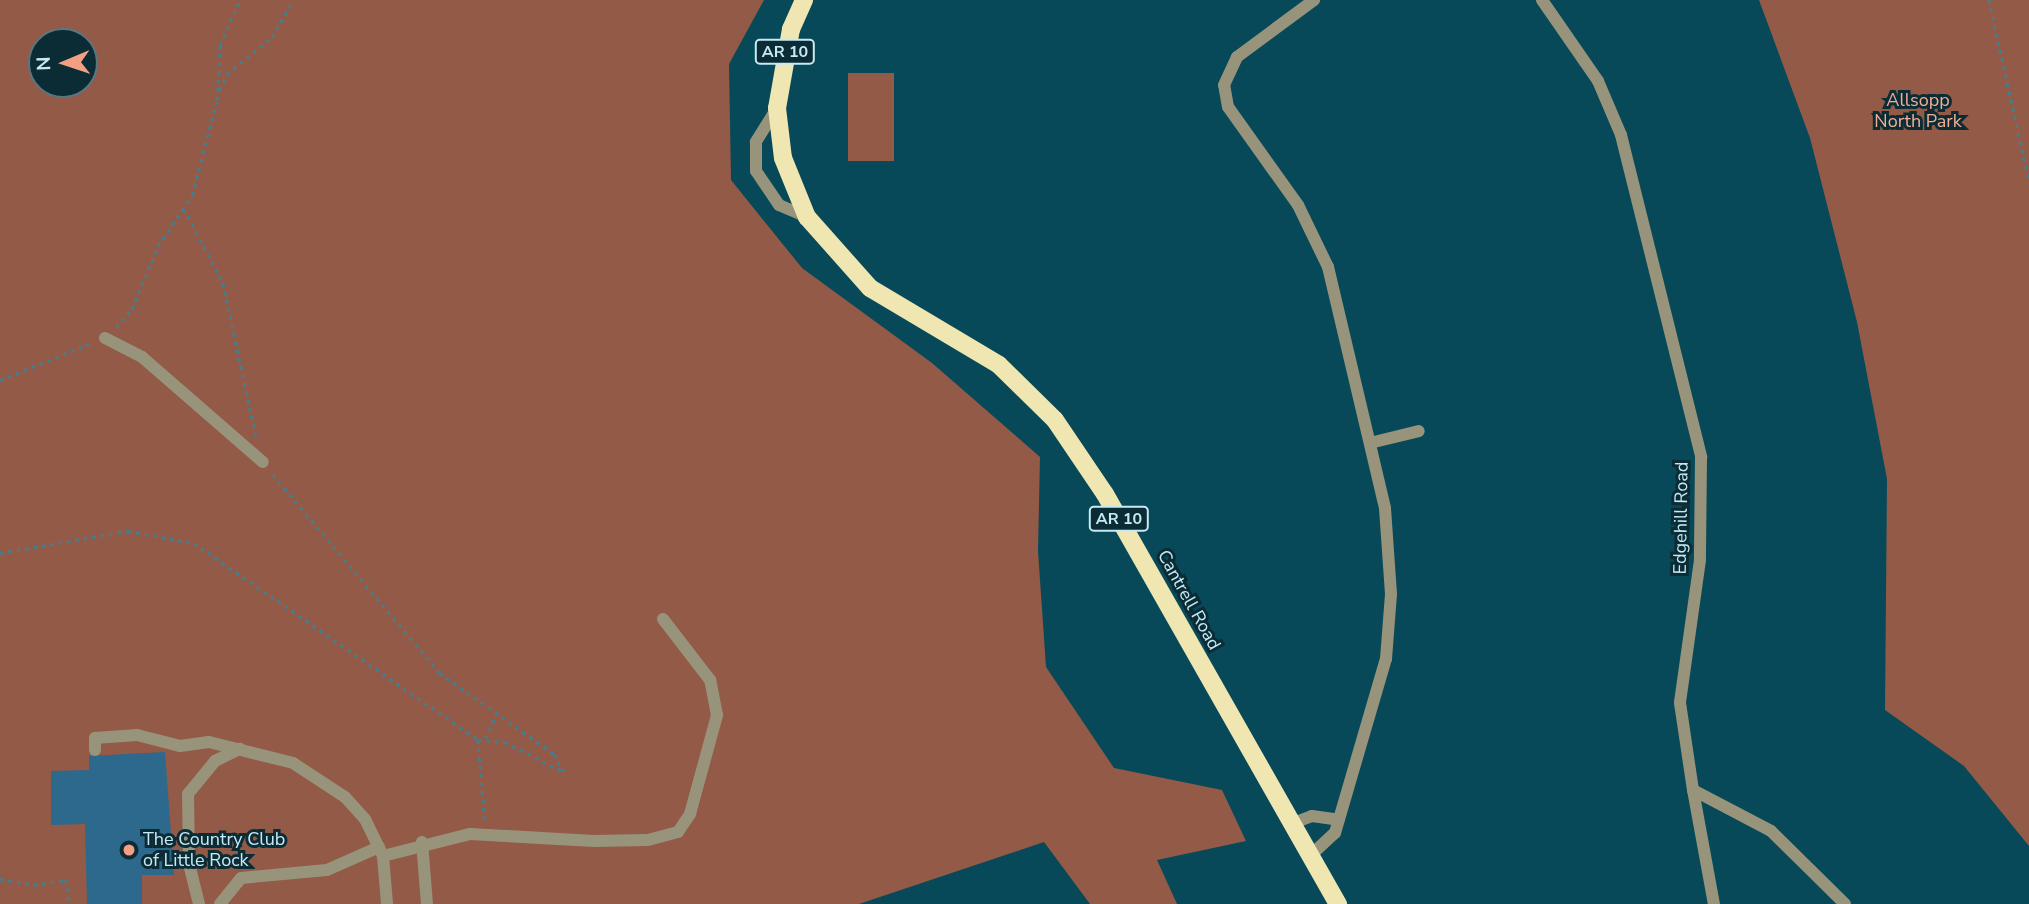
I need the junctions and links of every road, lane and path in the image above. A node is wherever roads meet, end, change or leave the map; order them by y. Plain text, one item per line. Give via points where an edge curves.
1 (240, 0) edge
2 (293, 0) edge
3 (804, 0) edge
4 (1314, 0) edge
5 (1542, 0) edge
6 (1989, 0) edge
7 (217, 97) junction
8 (777, 108) junction
9 (2029, 180) edge
10 (184, 209) junction
11 (807, 217) junction
12 (105, 338) junction
13 (0, 380) edge
14 (1419, 431) dead end
15 (1374, 442) junction
16 (263, 462) junction
17 (0, 554) edge
18 (663, 620) dead end
19 (497, 713) junction
20 (485, 738) junction
21 (478, 740) junction
22 (240, 749) junction
23 (95, 750) dead end
24 (1693, 790) junction
25 (1339, 820) junction
26 (1291, 824) junction
27 (486, 833) junction
28 (422, 842) junction
29 (381, 851) junction
30 (1311, 855) junction
31 (0, 879) edge
32 (70, 904) edge
33 (199, 904) edge
34 (220, 904) edge
35 (387, 904) edge
36 (427, 904) edge
37 (1338, 904) edge
38 (1714, 904) edge
39 (1845, 904) edge

1 - 7 path via 219,45
2 - 7 path via 272,37 227,74
3 - 8 main road, Cantrell Road / AR 10 via 791,29
4 - 15 street via 1237,57 1226,76 1226,98 1315,236
5 - 24 street, Edgehill Road via 1598,81 1620,135 1701,457 1700,559 1680,703
6 - 9 path
7 - 10 path
8 - 11 main road, Cantrell Road / AR 10 via 783,158
8 - 11 street, Cantrell Road via 756,142 756,170 779,205
10 - 12 path via 158,246 132,309
10 - 16 path via 223,283
11 - 26 main road, Cantrell Road / AR 10 via 870,288 999,365 1055,420 1105,494
12 - 13 path
12 - 16 street via 142,357
14 - 15 street
15 - 25 street via 1385,508 1390,626 1366,741
16 - 19 path via 323,542 439,673
17 - 21 path via 128,531 194,543
18 - 27 street via 710,680 717,715 690,814 678,832 648,840 594,841
19 - 20 path
19 - 20 path via 565,770 559,773 505,742
20 - 21 path
21 - 27 path
22 - 23 street via 209,742 180,746 137,735 95,738
22 - 29 street via 316,775 352,804
22 - 33 street via 215,761 188,794 189,864
24 - 38 street, Edgehill Road
24 - 39 street via 1771,831
25 - 26 street via 1312,816
25 - 30 street via 1330,840
26 - 30 main road, Cantrell Road / AR 10
27 - 28 street
28 - 29 street
28 - 36 street
29 - 34 street via 344,863 241,878
29 - 35 street
30 - 37 main road, Cantrell Road / AR 10
31 - 32 path via 34,885 66,880

